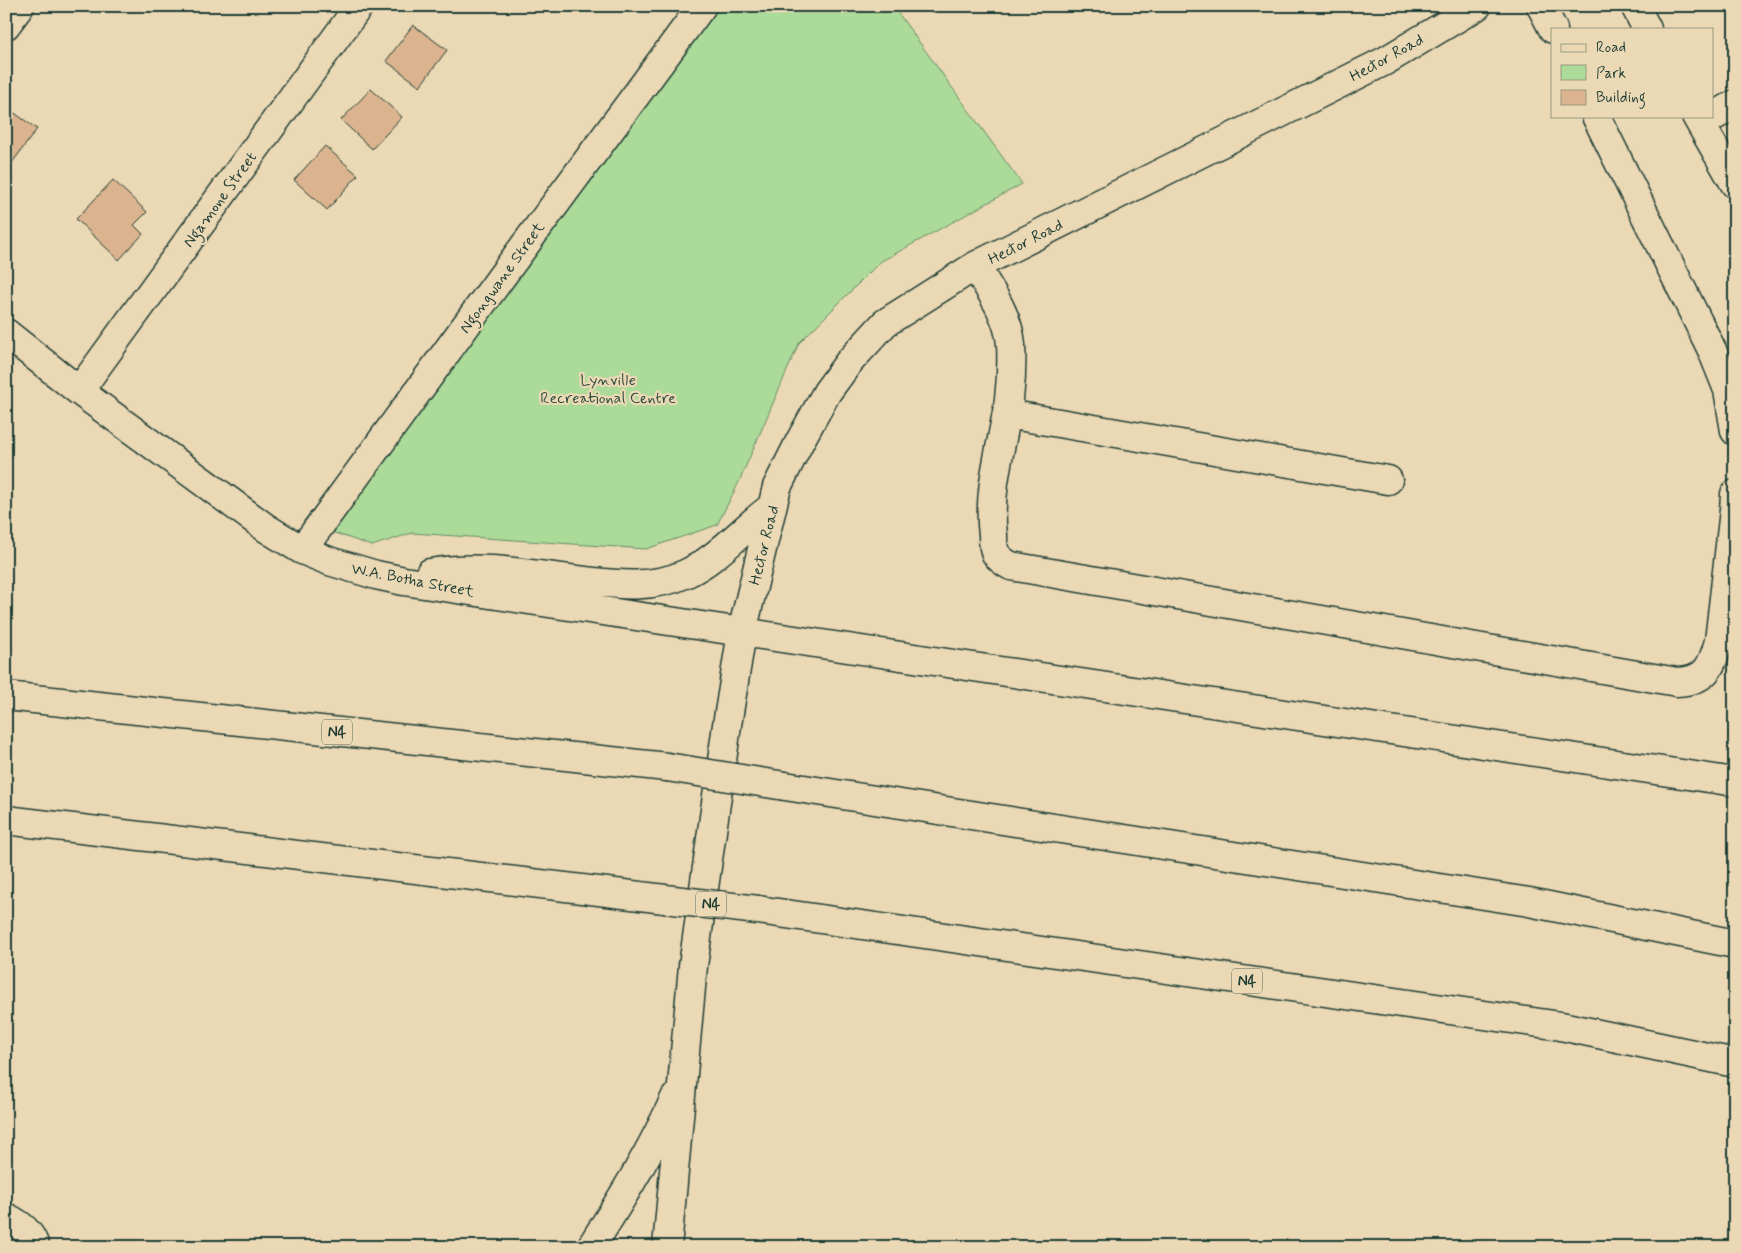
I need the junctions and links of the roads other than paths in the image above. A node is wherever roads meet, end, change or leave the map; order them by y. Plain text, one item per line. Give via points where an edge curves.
1 (20, 6) edge
2 (359, 6) edge
3 (702, 6) edge
4 (1477, 6) edge
5 (1541, 6) edge
6 (1635, 6) edge
7 (6, 25) edge
8 (1552, 28) edge
9 (1647, 28) edge
10 (1735, 104) edge
11 (1714, 113) edge
12 (1597, 118) edge
13 (1698, 120) edge
14 (1735, 184) edge
15 (975, 266) junction
16 (6, 333) edge
17 (79, 391) junction
18 (1006, 414) junction
19 (1735, 431) edge
20 (1388, 480) dead end
21 (1735, 494) edge
22 (772, 507) junction
23 (302, 550) junction
24 (404, 581) junction
25 (742, 632) junction
26 (6, 696) edge
27 (1735, 782) edge
28 (6, 820) edge
29 (1735, 944) edge
30 (1735, 1063) edge
31 (684, 1076) junction
32 (6, 1217) edge
33 (35, 1247) edge
34 (591, 1247) edge
35 (667, 1247) edge

1 - 7 main road
2 - 17 main road, Ngamone Street
3 - 23 main road, Ngongwane Street
4 - 15 main road, Hector Road via 1385,60
5 - 8 main road
6 - 9 main road
10 - 11 main road
12 - 19 main road via 1712,350 1728,390
13 - 14 main road
15 - 18 main road via 1009,330 1011,366
15 - 22 main road, Hector Road via 885,323 849,362 827,392 800,441 777,487
16 - 17 main road, W.A. Botha Street
17 - 23 main road, W.A. Botha Street via 243,513
18 - 20 main road
18 - 21 main road via 991,518 995,553 1011,566 1677,682 1699,678 1716,654
22 - 24 main road via 686,574 650,584 608,584 502,571 441,571
22 - 25 main road, Hector Road
23 - 24 main road, W.A. Botha Street
24 - 25 main road, W.A. Botha Street
25 - 27 main road, W.A. Botha Street
25 - 31 main road, Hector Road via 693,966
26 - 29 main road, N4, bridge via 667,767 1529,902
28 - 30 main road, N4, bridge via 758,910 1561,1026
31 - 34 main road via 660,1132
31 - 35 main road, Hector Road
32 - 33 main road via 20,1224 33,1238

